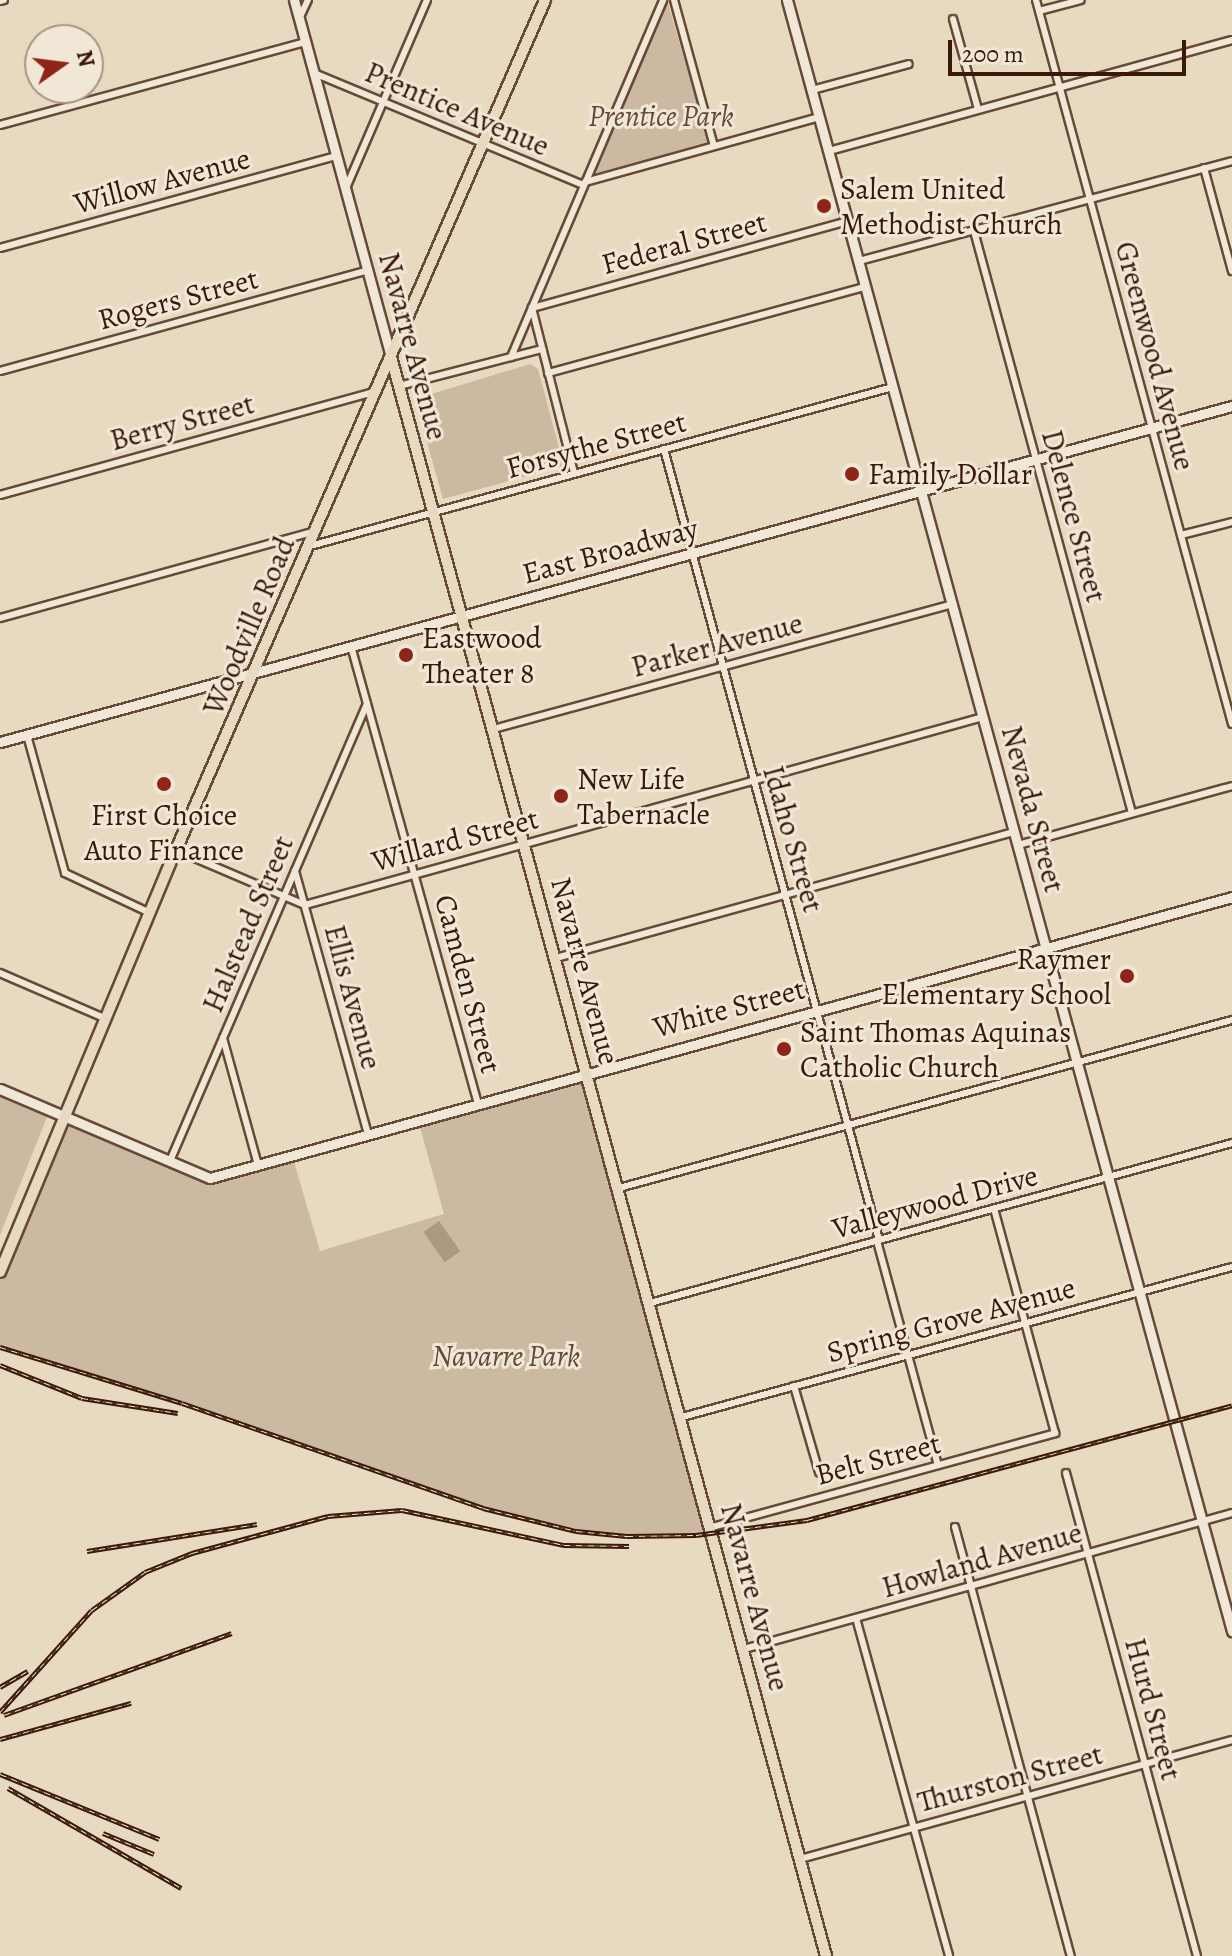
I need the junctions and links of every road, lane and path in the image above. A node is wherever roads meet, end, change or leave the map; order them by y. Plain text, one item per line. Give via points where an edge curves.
1 (294, 0) edge
2 (308, 0) edge
3 (427, 0) edge
4 (545, 0) edge
5 (663, 0) edge
6 (674, 0) edge
7 (787, 0) edge
8 (1036, 0) edge
9 (1081, 0) edge
10 (1039, 11) junction
11 (953, 19) dead end
12 (299, 20) junction
13 (1232, 40) edge
14 (305, 42) junction
15 (909, 64) dead end
16 (313, 73) junction
17 (1059, 87) junction
18 (812, 90) junction
19 (383, 101) junction
20 (978, 109) junction
21 (819, 117) junction
22 (0, 125) edge
23 (482, 143) junction
24 (714, 146) junction
25 (829, 151) junction
26 (336, 156) junction
27 (1232, 161) edge
28 (1204, 168) junction
29 (584, 184) junction
30 (345, 189) junction
31 (1089, 199) junction
32 (848, 221) junction
33 (974, 231) junction
34 (0, 248) edge
35 (859, 261) junction
36 (368, 270) junction
37 (1232, 271) edge
38 (866, 287) junction
39 (532, 308) junction
40 (542, 349) junction
41 (391, 357) junction
42 (511, 357) junction
43 (0, 371) edge
44 (548, 373) junction
45 (399, 386) junction
46 (893, 387) junction
47 (377, 391) junction
48 (1232, 406) edge
49 (1152, 428) junction
50 (664, 449) junction
51 (1036, 459) junction
52 (574, 473) junction
53 (921, 491) junction
54 (0, 495) edge
55 (434, 511) junction
56 (1232, 522) edge
57 (316, 531) junction
58 (1181, 535) junction
59 (310, 546) junction
60 (691, 553) junction
61 (952, 604) junction
62 (462, 616) junction
63 (0, 618) edge
64 (351, 646) junction
65 (722, 666) junction
66 (256, 672) junction
67 (367, 704) junction
68 (983, 717) junction
69 (1232, 724) edge
70 (493, 729) junction
71 (27, 735) junction
72 (0, 742) edge
73 (753, 781) junction
74 (1232, 786) edge
75 (1132, 813) junction
76 (1014, 832) junction
77 (525, 844) junction
78 (1018, 845) junction
79 (176, 850) junction
80 (295, 871) junction
81 (415, 874) junction
82 (786, 895) junction
83 (284, 897) junction
84 (1232, 897) edge
85 (305, 905) junction
86 (150, 913) junction
87 (1045, 947) junction
88 (556, 958) junction
89 (0, 973) edge
90 (817, 1009) junction
91 (104, 1018) junction
92 (1232, 1020) edge
93 (223, 1038) junction
94 (1077, 1062) junction
95 (587, 1072) junction
96 (0, 1089) edge
97 (478, 1103) junction
98 (64, 1117) junction
99 (848, 1125) junction
100 (368, 1134) junction
101 (1232, 1143) edge
102 (170, 1161) junction
103 (258, 1165) junction
104 (1108, 1177) junction
105 (619, 1188) junction
106 (994, 1209) junction
107 (878, 1240) junction
108 (1232, 1267) edge
109 (0, 1272) edge
110 (1139, 1292) junction
111 (650, 1303) junction
112 (1025, 1323) junction
113 (908, 1355) junction
114 (794, 1386) junction
115 (682, 1417) junction
116 (938, 1465) junction
117 (819, 1472) dead end
118 (1066, 1473) dead end
119 (1232, 1513) edge
120 (1202, 1522) junction
121 (712, 1527) junction
122 (955, 1527) dead end
123 (1088, 1553) junction
124 (970, 1586) junction
125 (856, 1618) junction
126 (1232, 1631) edge
127 (744, 1649) junction
128 (1232, 1740) edge
129 (1145, 1764) junction
130 (1027, 1796) junction
131 (914, 1828) junction
132 (800, 1859) junction
133 (826, 1956) edge
134 (949, 1956) edge
135 (1071, 1956) edge
136 (1197, 1956) edge

1 - 12 street, Navarre Avenue
2 - 12 street
3 - 19 street
4 - 23 main road, Woodville Road
5 - 29 street
6 - 24 street
7 - 18 street, Nevada Street
8 - 10 street, Greenwood Avenue
9 - 10 street
10 - 17 street, Greenwood Avenue
11 - 20 street
12 - 14 street, Navarre Avenue
13 - 17 street
14 - 16 street, Navarre Avenue
14 - 22 street
15 - 18 street
16 - 19 street, Prentice Avenue
16 - 26 street, Navarre Avenue
17 - 20 street
17 - 31 street, Greenwood Avenue
18 - 21 street, Nevada Street
19 - 23 street, Prentice Avenue
19 - 30 street
20 - 25 street
21 - 24 street
21 - 25 street, Nevada Street
23 - 29 street, Prentice Avenue
23 - 41 main road, Woodville Road
24 - 29 street
25 - 32 street, Nevada Street
26 - 30 street, Navarre Avenue
26 - 34 street, Willow Avenue
27 - 28 street
28 - 31 street
28 - 37 street
29 - 39 street
30 - 36 street, Navarre Avenue
31 - 33 street
31 - 49 street, Greenwood Avenue
32 - 35 street, Nevada Street
32 - 39 street, Federal Street
33 - 35 street
33 - 51 street, Delence Street
35 - 38 street, Nevada Street
36 - 41 street, Navarre Avenue
36 - 43 street, Rogers Street
38 - 44 street
38 - 46 street, Nevada Street
39 - 40 street
39 - 42 street
40 - 42 street
40 - 44 street
41 - 45 main road, Navarre Avenue
41 - 47 main road, Woodville Road
42 - 45 street
44 - 52 street
45 - 55 main road, Navarre Avenue
46 - 50 street, Forsythe Street
46 - 53 street, Nevada Street
47 - 54 street, Berry Street
47 - 57 main road, Woodville Road
48 - 49 street, East Broadway
49 - 51 street, East Broadway
49 - 58 street, Greenwood Avenue
50 - 52 street, Forsythe Street
50 - 60 street, Idaho Street
51 - 53 street, East Broadway
51 - 75 street, Delence Street
52 - 55 street, Forsythe Street
53 - 60 street, East Broadway
53 - 61 street, Nevada Street
55 - 59 street, Forsythe Street
55 - 62 main road, Navarre Avenue
56 - 58 street
57 - 59 main road, Woodville Road
57 - 63 street
58 - 69 street, Greenwood Avenue
59 - 66 main road, Woodville Road
60 - 62 street, East Broadway
60 - 65 street, Idaho Street
61 - 65 street, Parker Avenue
61 - 68 street, Nevada Street
62 - 64 street, East Broadway
62 - 70 main road, Navarre Avenue
64 - 66 street, East Broadway
64 - 67 street, Camden Street
65 - 70 street, Parker Avenue
65 - 73 street, Idaho Street
66 - 71 street, East Broadway
66 - 79 main road, Woodville Road
67 - 80 street, Halstead Street
67 - 81 street, Camden Street
68 - 73 street, Willard Street
68 - 76 street, Nevada Street
70 - 77 main road, Navarre Avenue
71 - 72 street, East Broadway
71 - 86 street via 65,873
73 - 77 street, Willard Street
73 - 82 street, Idaho Street
74 - 75 street
75 - 78 street
76 - 78 street, Nevada Street
76 - 82 street
77 - 81 street, Willard Street
77 - 88 main road, Navarre Avenue
78 - 87 street, Nevada Street
79 - 83 street
79 - 86 main road, Woodville Road
80 - 83 street, Halstead Street
80 - 85 street, Ellis Avenue
81 - 85 street, Willard Street
81 - 97 street, Camden Street
82 - 88 street
82 - 90 street, Idaho Street
83 - 85 street
83 - 93 street, Halstead Street
84 - 87 street, White Street
85 - 100 street, Ellis Avenue
86 - 91 main road, Woodville Road
87 - 90 street, White Street
87 - 94 street, Nevada Street
88 - 95 main road, Navarre Avenue
89 - 91 street
90 - 95 street, White Street
90 - 99 street, Idaho Street
91 - 98 main road, Woodville Road
92 - 94 street
93 - 102 street, Halstead Street
93 - 103 street
94 - 99 street
94 - 104 street, Nevada Street
95 - 97 street, White Street
95 - 105 main road, Navarre Avenue
96 - 98 street
97 - 100 street, White Street
98 - 102 street
98 - 109 main road, Woodville Road
99 - 105 street
99 - 107 street, Idaho Street
100 - 103 street, White Street
101 - 104 street, Valleywood Drive
102 - 103 street, White Street via 210,1178
104 - 106 street, Valleywood Drive
104 - 110 street, Nevada Street
105 - 111 main road, Navarre Avenue
106 - 107 street, Valleywood Drive
106 - 112 street
107 - 111 street, Valleywood Drive
107 - 113 street, Idaho Street
108 - 110 street, Spring Grove Avenue
110 - 112 street, Spring Grove Avenue
110 - 120 street, Nevada Street
111 - 115 main road, Navarre Avenue
112 - 113 street, Spring Grove Avenue
112 - 116 street, Belt Street via 1055,1433
113 - 114 street, Spring Grove Avenue
113 - 116 street, Idaho Street
114 - 115 street, Spring Grove Avenue
114 - 117 street
115 - 121 main road, Navarre Avenue
116 - 121 street, Belt Street
118 - 123 street, Hurd Street
119 - 120 street, Howland Avenue
120 - 123 street, Howland Avenue
120 - 126 street, Nevada Street
121 - 127 main road, Navarre Avenue
122 - 124 street
123 - 124 street, Howland Avenue
123 - 129 street, Hurd Street
124 - 125 street, Howland Avenue
124 - 130 street
125 - 127 street, Howland Avenue
125 - 131 street
127 - 132 main road, Navarre Avenue
128 - 129 street, Thurston Street
129 - 130 street, Thurston Street
129 - 136 street, Hurd Street
130 - 131 street, Thurston Street
130 - 135 street
131 - 132 street, Thurston Street
131 - 134 street
132 - 133 main road, Navarre Avenue

